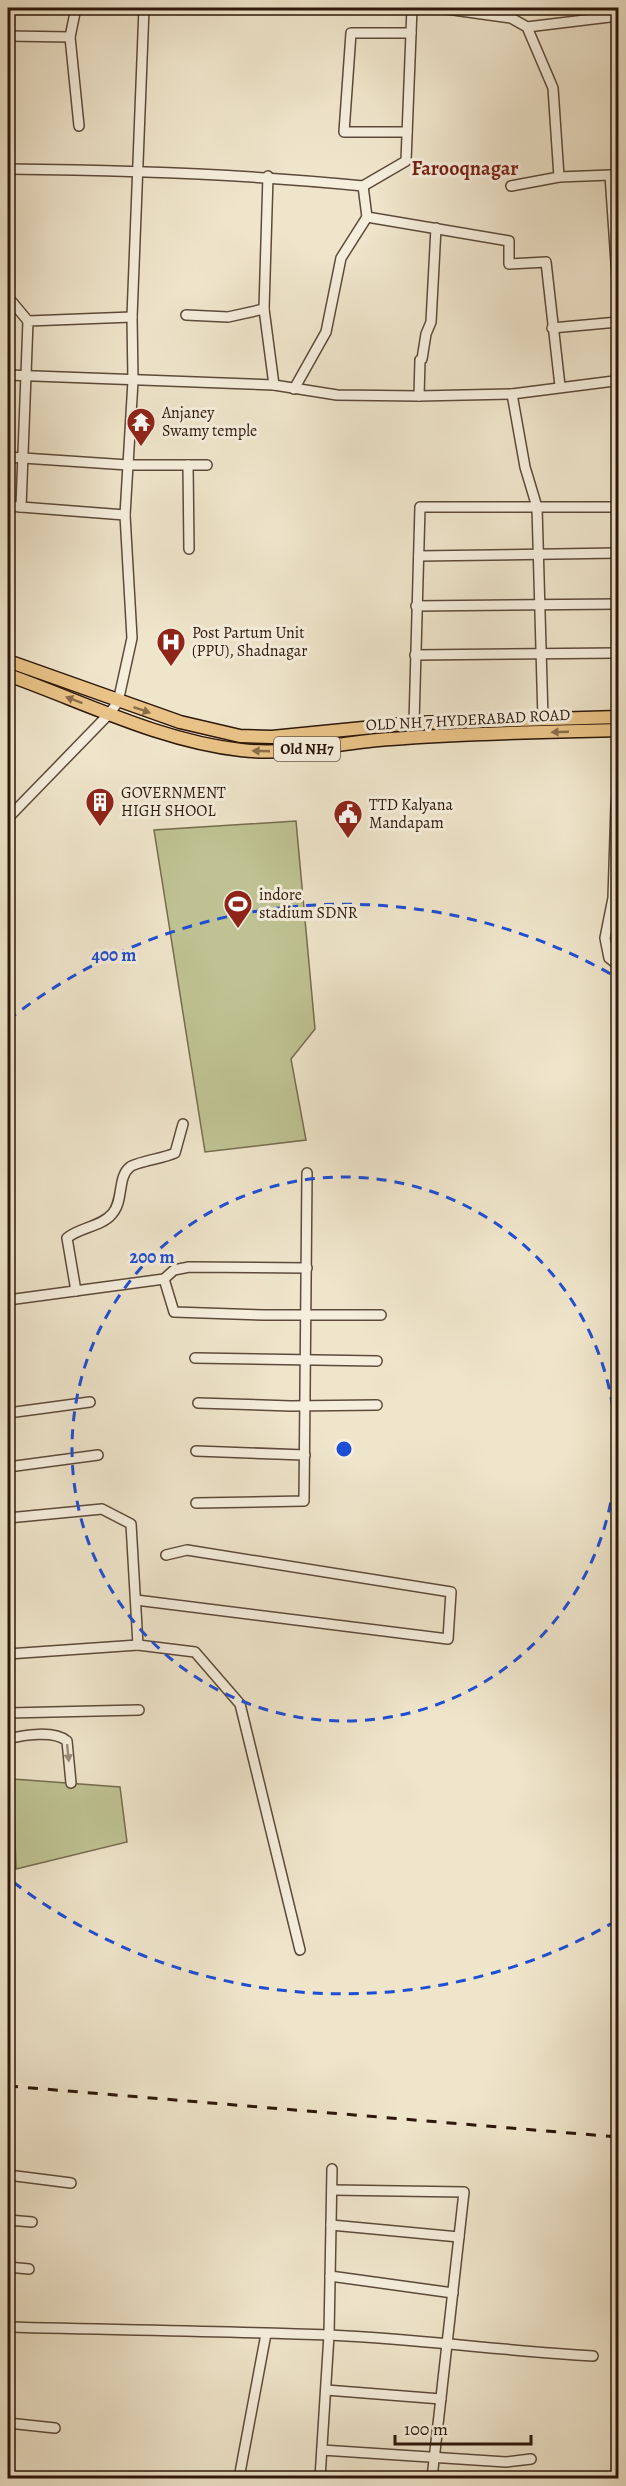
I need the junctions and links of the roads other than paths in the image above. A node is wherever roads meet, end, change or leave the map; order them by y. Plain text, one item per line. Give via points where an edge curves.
1 (76, 8) edge
2 (144, 8) edge
3 (412, 8) edge
4 (439, 8) edge
5 (511, 13) edge
6 (618, 16) edge
7 (527, 27) junction
8 (411, 33) junction
9 (8, 36) edge
10 (70, 38) junction
11 (79, 126) dead end
12 (407, 132) junction
13 (8, 169) edge
14 (138, 170) junction
15 (268, 176) junction
16 (559, 177) junction
17 (363, 186) junction
18 (511, 186) dead end
19 (367, 217) junction
20 (436, 228) junction
21 (618, 292) edge
22 (8, 297) edge
23 (264, 309) junction
24 (186, 315) dead end
25 (132, 317) junction
26 (28, 321) junction
27 (618, 322) edge
28 (552, 327) junction
29 (8, 375) edge
30 (26, 375) junction
31 (133, 381) junction
32 (274, 384) junction
33 (618, 384) edge
34 (560, 386) junction
35 (294, 389) junction
36 (512, 394) junction
37 (419, 396) junction
38 (8, 457) edge
39 (23, 457) junction
40 (128, 465) junction
41 (188, 465) junction
42 (207, 465) dead end
43 (8, 506) edge
44 (21, 507) junction
45 (537, 507) junction
46 (618, 507) edge
47 (125, 515) junction
48 (189, 549) dead end
49 (618, 553) edge
50 (536, 555) junction
51 (419, 556) junction
52 (540, 603) junction
53 (618, 604) edge
54 (416, 606) junction
55 (618, 653) edge
56 (542, 654) junction
57 (415, 655) junction
58 (8, 661) edge
59 (8, 675) edge
60 (118, 702) junction
61 (109, 714) junction
62 (618, 717) edge
63 (543, 719) junction
64 (414, 723) junction
65 (618, 730) edge
66 (618, 788) edge
67 (8, 818) edge
68 (618, 965) edge
69 (183, 1124) dead end
70 (307, 1173) dead end
71 (307, 1268) junction
72 (165, 1279) junction
73 (76, 1291) junction
74 (8, 1300) edge
75 (306, 1314) junction
76 (381, 1315) dead end
77 (195, 1358) dead end
78 (306, 1360) junction
79 (377, 1361) dead end
80 (90, 1402) dead end
81 (198, 1403) dead end
82 (378, 1405) dead end
83 (306, 1406) junction
84 (8, 1413) edge
85 (196, 1451) dead end
86 (98, 1455) dead end
87 (305, 1455) junction
88 (8, 1467) edge
89 (196, 1503) dead end
90 (8, 1518) edge
91 (166, 1555) dead end
92 (136, 1600) junction
93 (138, 1646) junction
94 (8, 1654) edge
95 (138, 1710) dead end
96 (8, 1713) edge
97 (8, 1739) edge
98 (70, 1784) dead end
99 (8, 1821) edge
100 (9, 1874) dead end
101 (300, 1950) dead end
102 (332, 2169) dead end
103 (8, 2175) edge
104 (71, 2182) dead end
105 (332, 2190) junction
106 (8, 2220) edge
107 (32, 2222) dead end
108 (331, 2225) junction
109 (459, 2237) junction
110 (8, 2268) edge
111 (29, 2269) dead end
112 (330, 2276) junction
113 (453, 2293) junction
114 (8, 2327) edge
115 (266, 2334) junction
116 (329, 2335) junction
117 (447, 2342) junction
118 (592, 2356) dead end
119 (326, 2390) junction
120 (441, 2399) junction
121 (8, 2423) edge
122 (55, 2428) dead end
123 (322, 2450) junction
124 (434, 2456) junction
125 (531, 2459) dead end
126 (238, 2478) edge
127 (320, 2478) edge
128 (432, 2478) edge

1 - 10 street
2 - 14 street
3 - 8 street
4 - 5 street
5 - 7 street
6 - 7 street
7 - 16 street via 554,88
8 - 12 street
8 - 12 street via 351,33 344,132
9 - 10 street
10 - 11 street
12 - 17 street via 406,161
13 - 14 street
14 - 15 street
14 - 25 street
15 - 17 street
15 - 23 street
16 - 18 street
16 - 21 street via 610,175
17 - 19 street
19 - 20 street
19 - 35 street via 341,258 326,332
20 - 28 street via 509,241 509,264 546,262
20 - 37 street via 431,322 420,360
22 - 26 street
23 - 24 street via 228,317
23 - 32 street
25 - 26 street
25 - 31 street
26 - 30 street
27 - 28 street
28 - 34 street
29 - 30 street
30 - 31 street
30 - 39 street
31 - 32 street
31 - 40 street
32 - 35 street
33 - 34 street via 614,381
34 - 36 street
35 - 37 street via 337,395
36 - 37 street
36 - 45 street via 525,468
38 - 39 street
39 - 40 street
39 - 44 street
40 - 41 street
40 - 47 street
41 - 42 street
41 - 48 street
43 - 44 street
44 - 47 street
45 - 46 street
45 - 50 street
45 - 51 street via 420,507
47 - 60 street via 132,638
49 - 50 street
50 - 51 street
50 - 52 street
51 - 54 street
52 - 53 street
52 - 54 street
52 - 56 street
54 - 57 street
55 - 56 street
56 - 57 street
56 - 63 street
57 - 64 street
58 - 60 main road, OLD NH 7 HYDERABAD ROAD / Old NH7
61 -> 59 main road, OLD NH 7 HYDERABAD ROAD / Old NH7
60 - 61 street
60 -> 64 main road, OLD NH 7 HYDERABAD ROAD / Old NH7 via 199,728 240,736 272,737
65 -> 61 main road, OLD NH 7 HYDERABAD ROAD / Old NH7 via 393,738 264,752 197,742
61 - 67 street
62 - 63 main road, OLD NH 7 HYDERABAD ROAD / Old NH7
63 - 64 main road, OLD NH 7 HYDERABAD ROAD / Old NH7
66 - 68 street via 613,898 605,938 609,958
69 - 73 street via 175,1153 131,1166 124,1174 120,1200 112,1215 67,1238
70 - 71 street
71 - 72 street via 189,1267 174,1270
71 - 75 street
72 - 73 street
72 - 75 street via 174,1311
73 - 74 street
75 - 76 street
75 - 78 street
77 - 78 street
78 - 79 street
78 - 83 street
80 - 84 street
81 - 83 street
82 - 83 street
83 - 87 street
85 - 87 street
86 - 88 street
87 - 89 street via 304,1501
90 - 92 street via 102,1509 131,1524
91 - 92 street via 187,1550 451,1592 448,1639
92 - 93 street
93 - 94 street
93 - 101 street via 195,1652 240,1704
95 - 96 street
97 -> 98 street via 63,1738 67,1741
99 - 100 street
102 - 105 street
103 - 104 street
105 - 108 street
105 - 109 street via 464,2192
106 - 107 street
108 - 109 street
108 - 112 street
109 - 113 street
110 - 111 street
112 - 113 street
112 - 116 street
113 - 117 street
114 - 115 street
115 - 116 street
115 - 126 street
116 - 117 street
116 - 119 street
117 - 118 street
117 - 120 street
119 - 120 street
119 - 123 street
120 - 124 street
121 - 122 street
123 - 124 street
123 - 127 street
124 - 125 street via 506,2462
124 - 128 street

